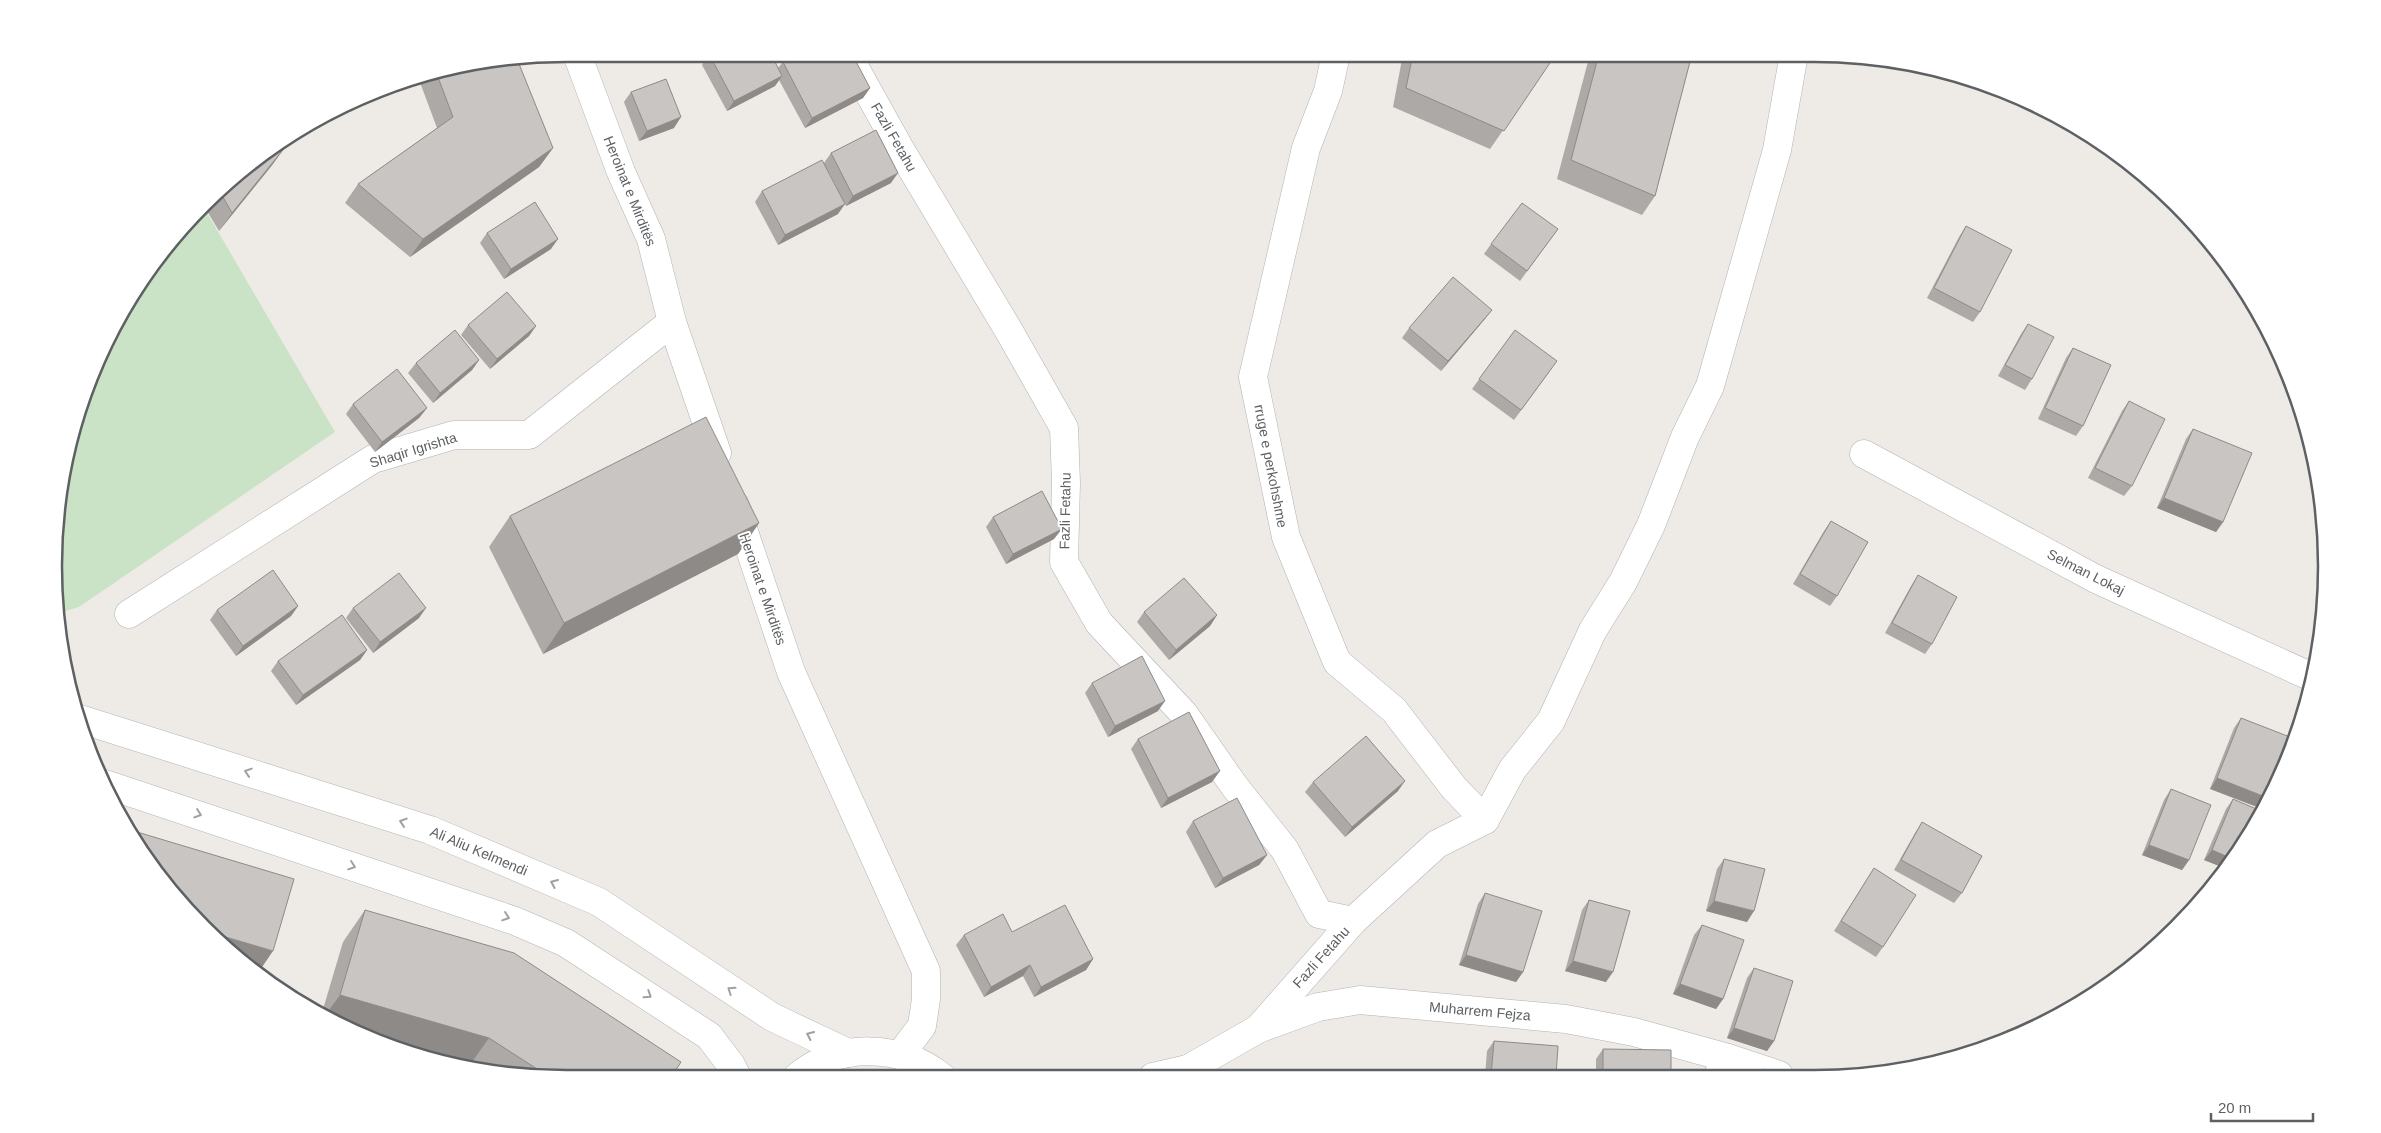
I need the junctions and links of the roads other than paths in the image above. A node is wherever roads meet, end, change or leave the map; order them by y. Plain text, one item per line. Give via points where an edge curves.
1 (580, 62) edge
2 (851, 62) edge
3 (1334, 62) edge
4 (1793, 62) edge
5 (672, 322) junction
6 (1864, 454) dead end
7 (129, 614) dead end
8 (2307, 675) edge
9 (87, 721) edge
10 (113, 787) edge
11 (1484, 820) junction
12 (1353, 922) junction
13 (1258, 1029) junction
14 (848, 1053) junction
15 (900, 1055) junction
16 (1723, 1066) edge
17 (734, 1070) edge
18 (809, 1070) edge
19 (931, 1070) edge
20 (1188, 1070) edge
21 (1747, 1070) edge

1 - 5 street, Heroinat e Mirditës via 621,172 651,239
2 - 12 street, Fazli Fetahu via 1064,428 1064,562 1099,623 1184,714 1235,787 1285,850 1319,914
3 - 11 street, rruge e perkohshme via 1328,91 1306,148 1253,377 1286,537 1337,662 1394,710 1454,788
4 - 11 street via 1777,150 1710,386 1685,437 1651,525 1623,582 1592,630 1551,721 1512,770
5 - 7 street, Shaqir Igrishta via 529,435 454,434 373,459
5 - 15 street, Heroinat e Mirditës via 791,672 926,971 922,1026
6 - 8 street, Selman Lokaj via 2096,579
14 -> 9 street, Ali Aliu Kelmendi via 772,1017 598,902 430,830
10 -> 17 street via 516,921 566,942 710,1036
11 - 12 street via 1436,844
12 - 13 street, Fazli Fetahu
13 - 16 street, Muharrem Fejza via 1318,1007 1360,1000 1566,1018 1634,1032
13 - 20 street, Muharrem Fejza
14 - 15 street
14 - 18 street via 828,1059
15 - 19 street
16 - 21 street, Muharrem Fejza

